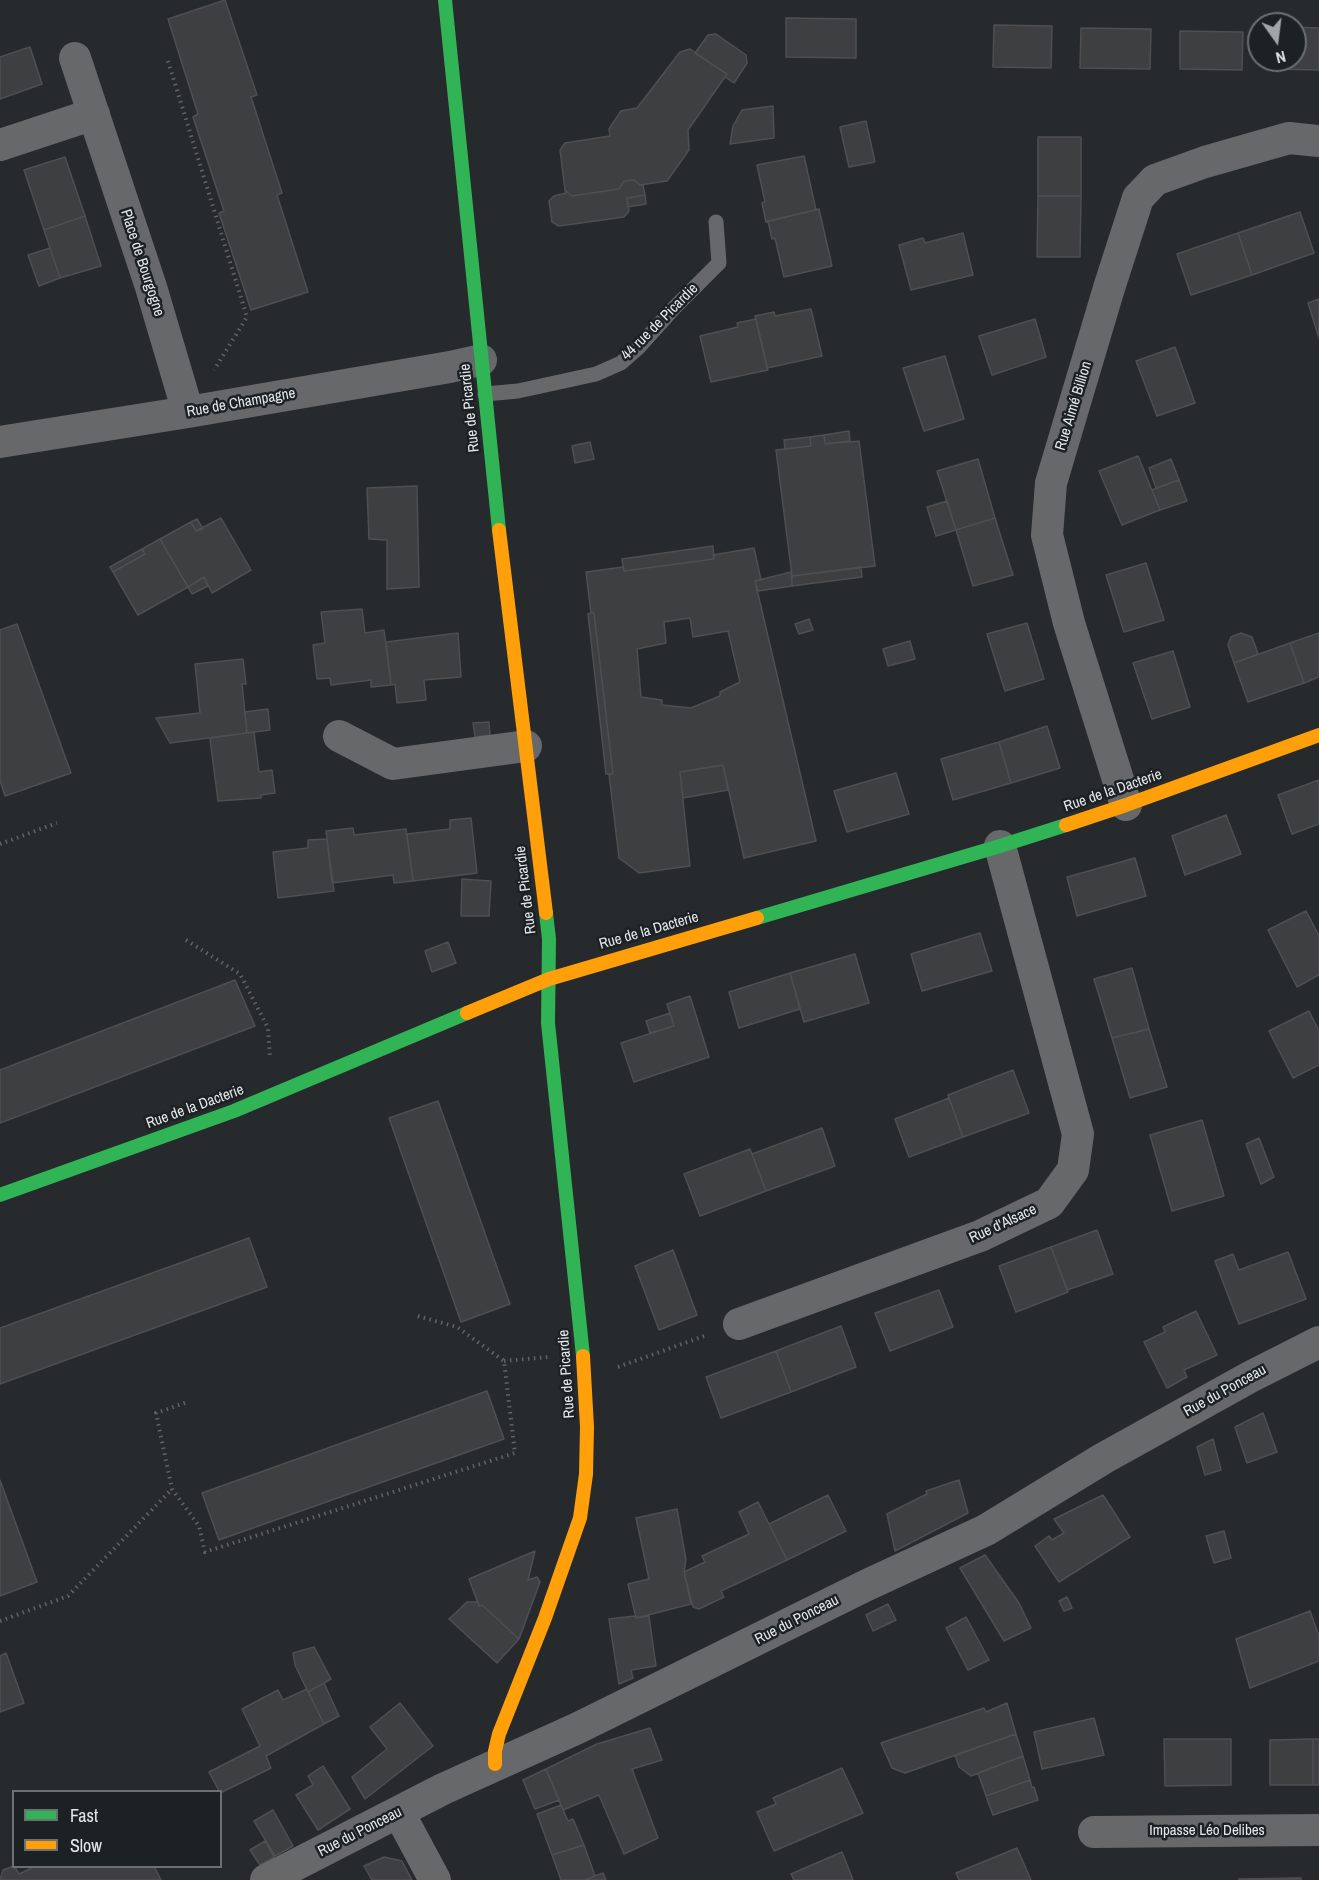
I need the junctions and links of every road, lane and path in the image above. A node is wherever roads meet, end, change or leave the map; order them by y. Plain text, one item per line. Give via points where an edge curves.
1 (445, 0) edge
2 (75, 58) dead end
3 (168, 61) dead end
4 (94, 114) junction
5 (1319, 141) edge
6 (0, 145) edge
7 (716, 222) dead end
8 (481, 360) junction
9 (214, 370) dead end
10 (485, 394) junction
11 (188, 412) junction
12 (0, 442) edge
13 (1319, 735) edge
14 (339, 736) dead end
15 (526, 746) junction
16 (1126, 805) junction
17 (57, 823) dead end
18 (0, 844) edge
19 (1000, 846) junction
20 (186, 940) dead end
21 (549, 979) junction
22 (271, 1067) dead end
23 (0, 1195) edge
24 (414, 1315) dead end
25 (739, 1324) joint
26 (1319, 1342) edge
27 (555, 1357) dead end
28 (504, 1361) junction
29 (612, 1369) dead end
30 (185, 1403) dead end
31 (172, 1489) junction
32 (0, 1621) edge
33 (495, 1764) junction
34 (399, 1813) junction
35 (1319, 1830) edge
36 (1094, 1832) dead end
37 (266, 1880) edge
38 (435, 1880) edge

1 - 8 street, Rue de Picardie
2 - 4 street, Place de Bourgogne
3 - 9 path via 247,317
4 - 6 street
4 - 11 street, Place de Bourgogne
5 - 16 street, Rue Aimé Billion via 1289,138 1205,162 1155,180 1138,198 1051,483 1047,535 1069,623
7 - 10 lane, 44 rue de Picardie via 719,263 621,363 596,374
8 - 10 street, Rue de Picardie
8 - 11 street, Rue de Champagne
10 - 15 street, Rue de Picardie
11 - 12 street, Rue de Champagne
13 - 16 street, Rue de la Dacterie
14 - 15 street via 393,764
15 - 21 street, Rue de Picardie via 549,939
16 - 19 street, Rue de la Dacterie
17 - 18 path
19 - 21 street, Rue de la Dacterie
19 - 25 street, Rue d'Alsace via 1078,1134 1073,1170 1049,1203 980,1236
20 - 22 path via 240,974 268,1028
21 - 23 street, Rue de la Dacterie via 234,1111
21 - 33 street, Rue de Picardie via 548,1023 583,1354 586,1474 580,1518 499,1734
24 - 28 path via 457,1326
25 - 29 path
26 - 33 street, Rue du Ponceau via 1104,1458 986,1530 578,1728
27 - 28 path
28 - 31 path via 515,1453 205,1552 199,1526
30 - 31 path via 156,1413
31 - 32 path via 68,1596
33 - 34 street, Rue du Ponceau
34 - 37 street, Rue du Ponceau
34 - 38 street
35 - 36 street, Impasse Léo Delibes

